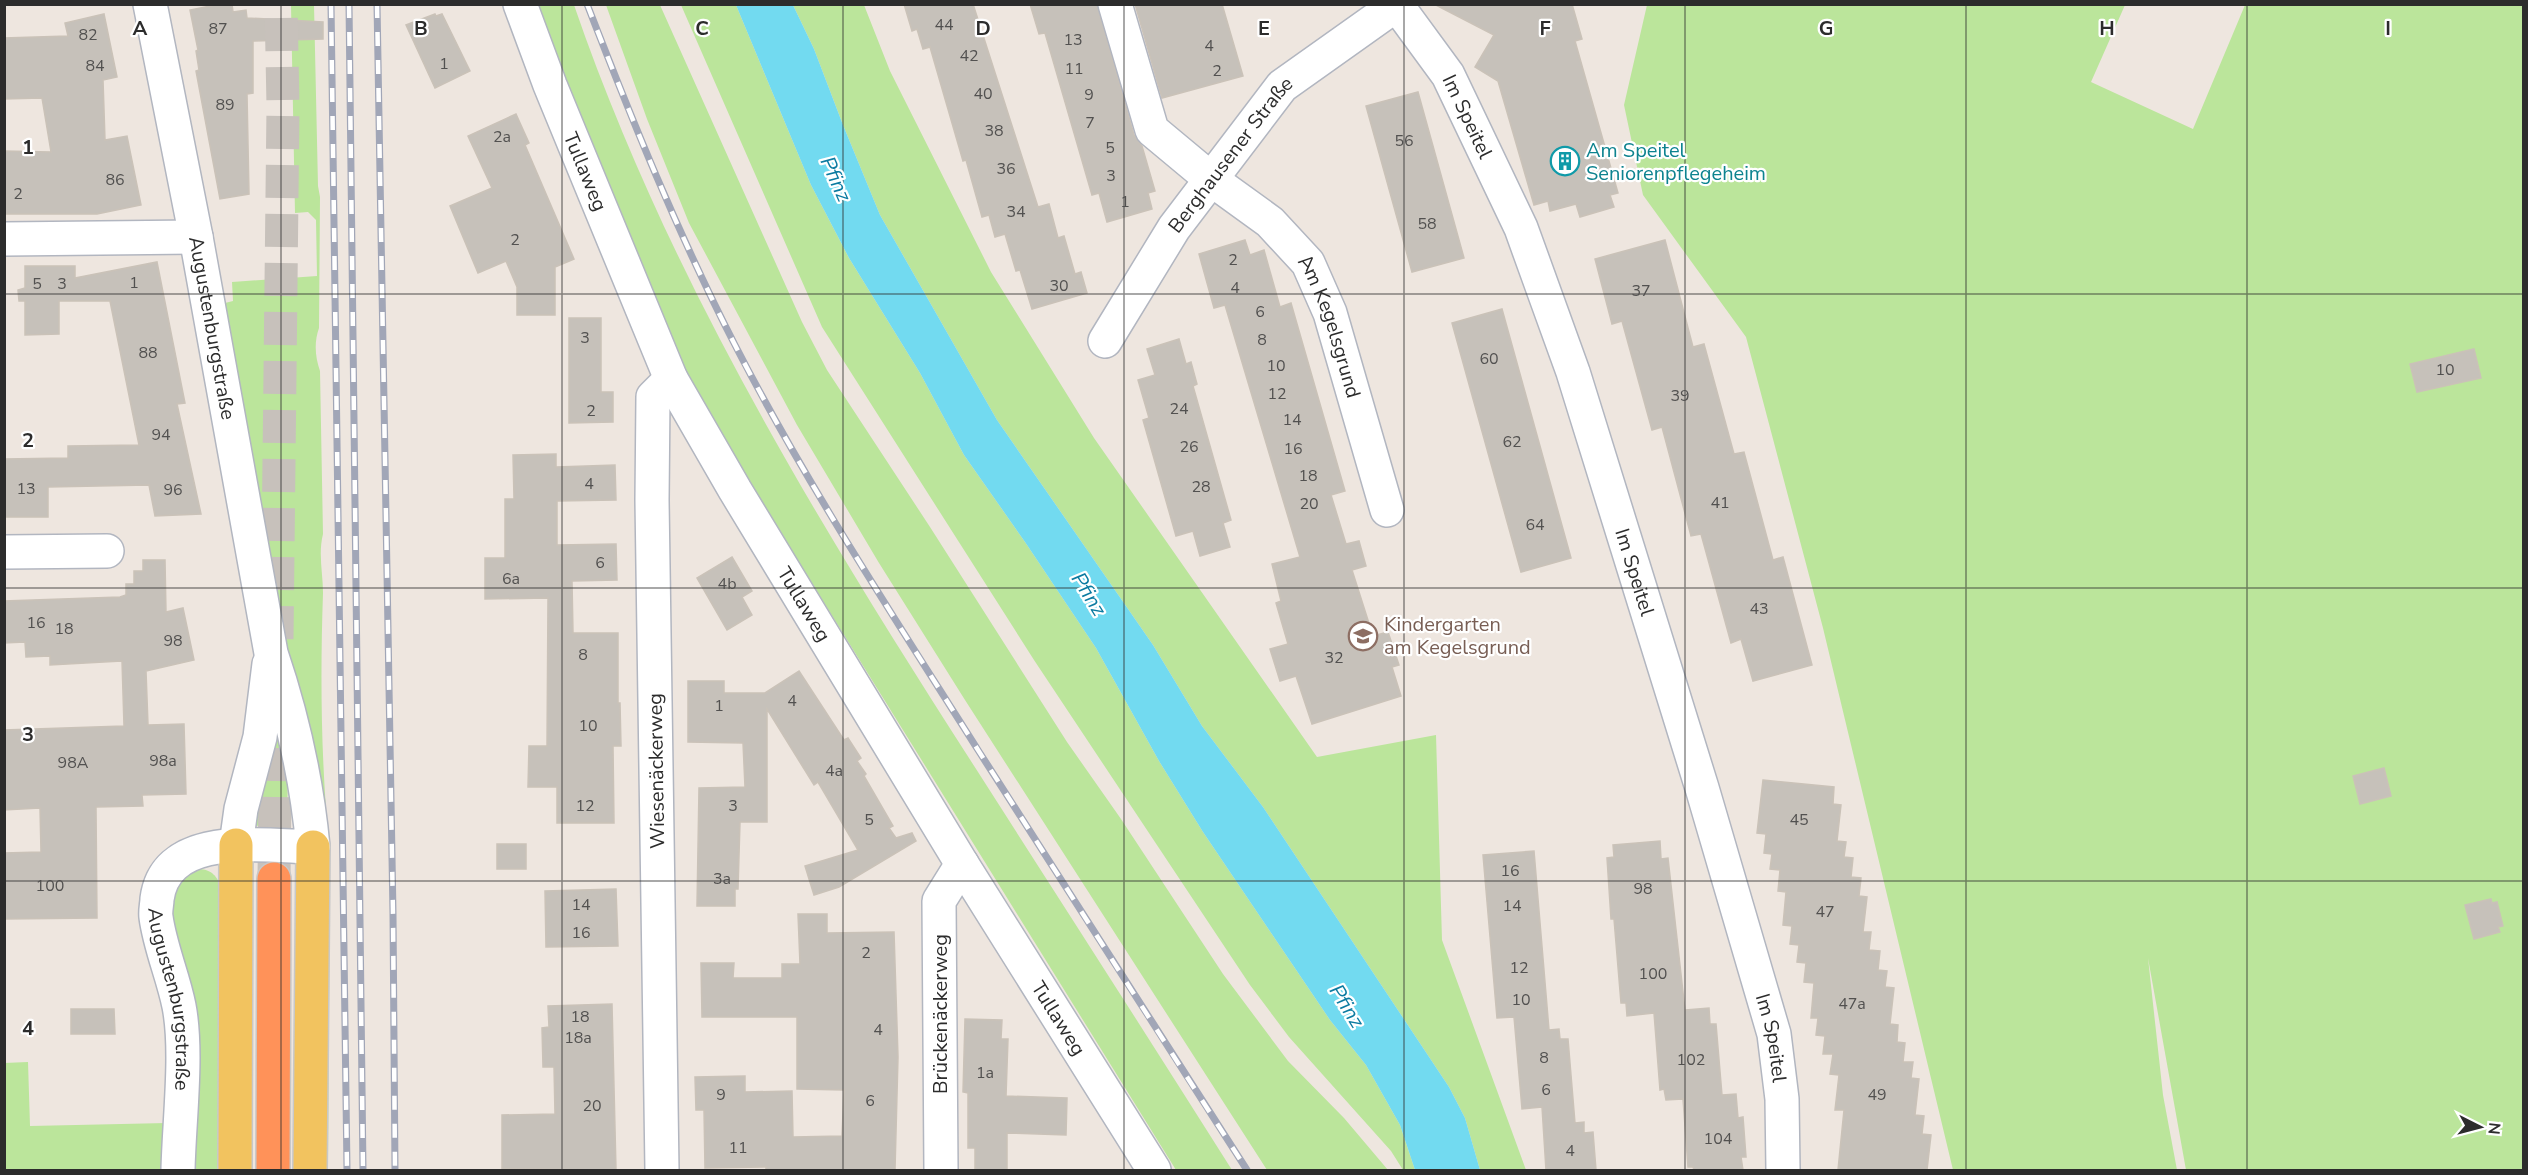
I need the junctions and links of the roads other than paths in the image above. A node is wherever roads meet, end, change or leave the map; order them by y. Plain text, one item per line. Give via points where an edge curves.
1 (150, 4) edge
2 (520, 4) edge
3 (1115, 4) edge
4 (1396, 5) edge
5 (1212, 180) junction
6 (195, 237) junction
7 (4, 238) edge
8 (1105, 341) dead end
9 (671, 380) junction
10 (1387, 510) dead end
11 (107, 551) dead end
12 (4, 552) edge
13 (271, 653) junction
14 (236, 845) junction
15 (313, 847) junction
16 (962, 864) junction
17 (274, 879) tunnel mouth
18 (178, 1170) edge
19 (235, 1170) edge
20 (273, 1170) edge
21 (310, 1170) edge
22 (662, 1170) edge
23 (941, 1170) edge
24 (1154, 1170) edge
25 (1783, 1170) edge

1 - 6 street, Augustenburgstraße
2 - 9 street, Tullaweg
3 - 5 street, Am Kegelsgrund via 1152,129
4 - 5 street, Berghausener Straße via 1282,86
4 - 25 street, Im Speitel via 1448,75 1516,217 1573,372 1774,1034 1782,1099
5 - 8 street, Berghausener Straße via 1174,228
5 - 10 street, Am Kegelsgrund via 1270,222 1308,263 1330,313
6 - 7 street
6 - 13 street, Augustenburgstraße
9 - 16 street, Tullaweg
9 - 22 street, Wiesenäckerweg via 653,397
11 - 12 street
13 - 14 street, Augustenburgstraße via 260,737
13 - 15 street, Augustenburgstraße via 284,692 308,799
14 - 15 street, Augustenburgstraße
14 - 18 street, Augustenburgstraße via 202,849 174,863 159,884 155,915 179,1007 182,1055
14 - 19 main road
15 - 21 main road
16 - 23 street, Brückenäckerweg via 939,901
16 - 24 street, Tullaweg
17 - 20 highway

